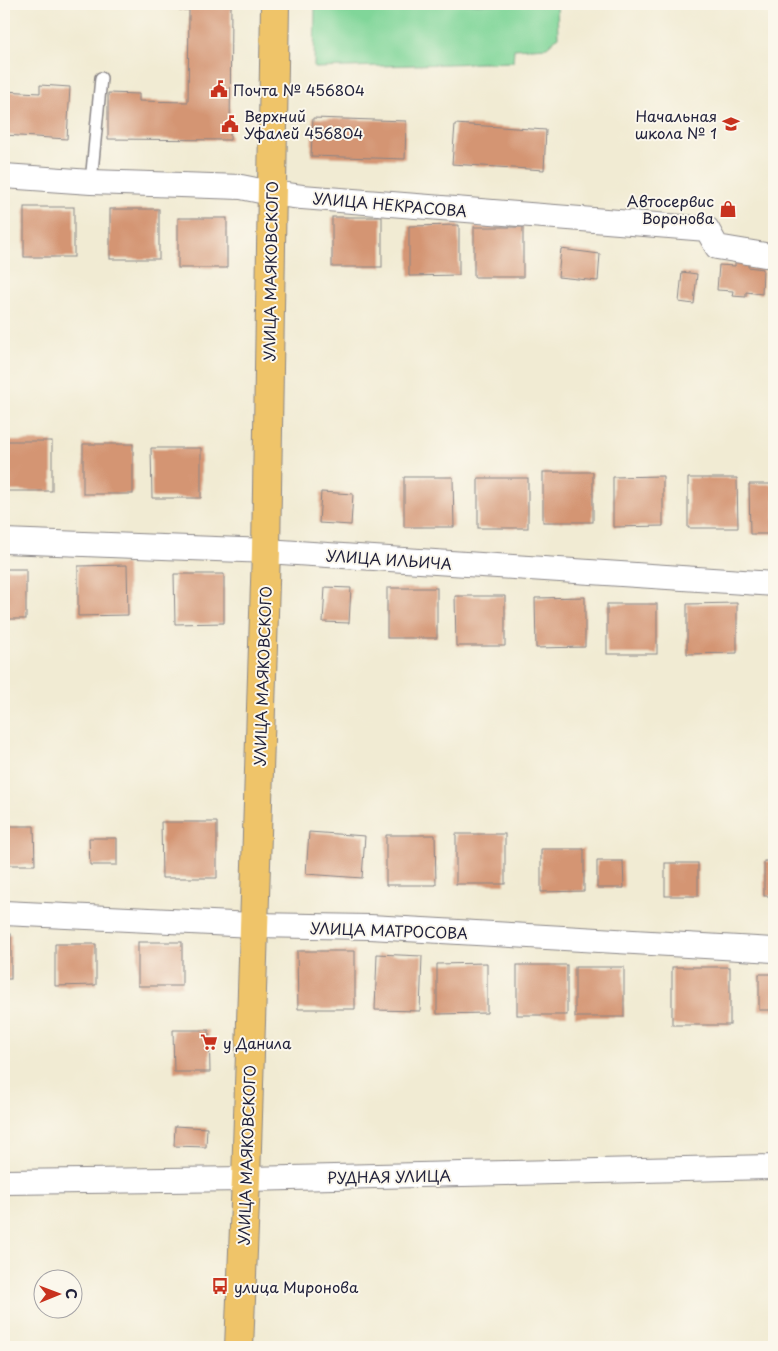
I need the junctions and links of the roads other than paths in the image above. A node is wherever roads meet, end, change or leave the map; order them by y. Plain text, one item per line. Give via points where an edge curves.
1 (275, 4) edge
2 (101, 78) dead end
3 (4, 176) edge
4 (91, 182) junction
5 (271, 193) junction
6 (765, 255) dead end
7 (4, 541) edge
8 (266, 551) junction
9 (774, 584) edge
10 (4, 913) edge
11 (254, 925) junction
12 (774, 950) edge
13 (774, 1167) edge
14 (246, 1179) junction
15 (4, 1182) edge
16 (239, 1347) edge

1 - 5 main road, УЛИЦА МАЯКОВСКОГО
2 - 4 lane
3 - 4 street, УЛИЦА НЕКРАСОВА
4 - 5 street, УЛИЦА НЕКРАСОВА via 240,187
5 - 6 street, УЛИЦА НЕКРАСОВА via 707,229 717,247
5 - 8 main road, УЛИЦА МАЯКОВСКОГО
7 - 8 street, УЛИЦА ИЛЬИЧА
8 - 9 street, УЛИЦА ИЛЬИЧА
8 - 11 main road, УЛИЦА МАЯКОВСКОГО
10 - 11 street, УЛИЦА МАТРОСОВА
11 - 12 street, УЛИЦА МАТРОСОВА via 370,927
11 - 14 main road, УЛИЦА МАЯКОВСКОГО
13 - 14 street, РУДНАЯ УЛИЦА
14 - 15 street, РУДНАЯ УЛИЦА
14 - 16 main road, УЛИЦА МАЯКОВСКОГО

